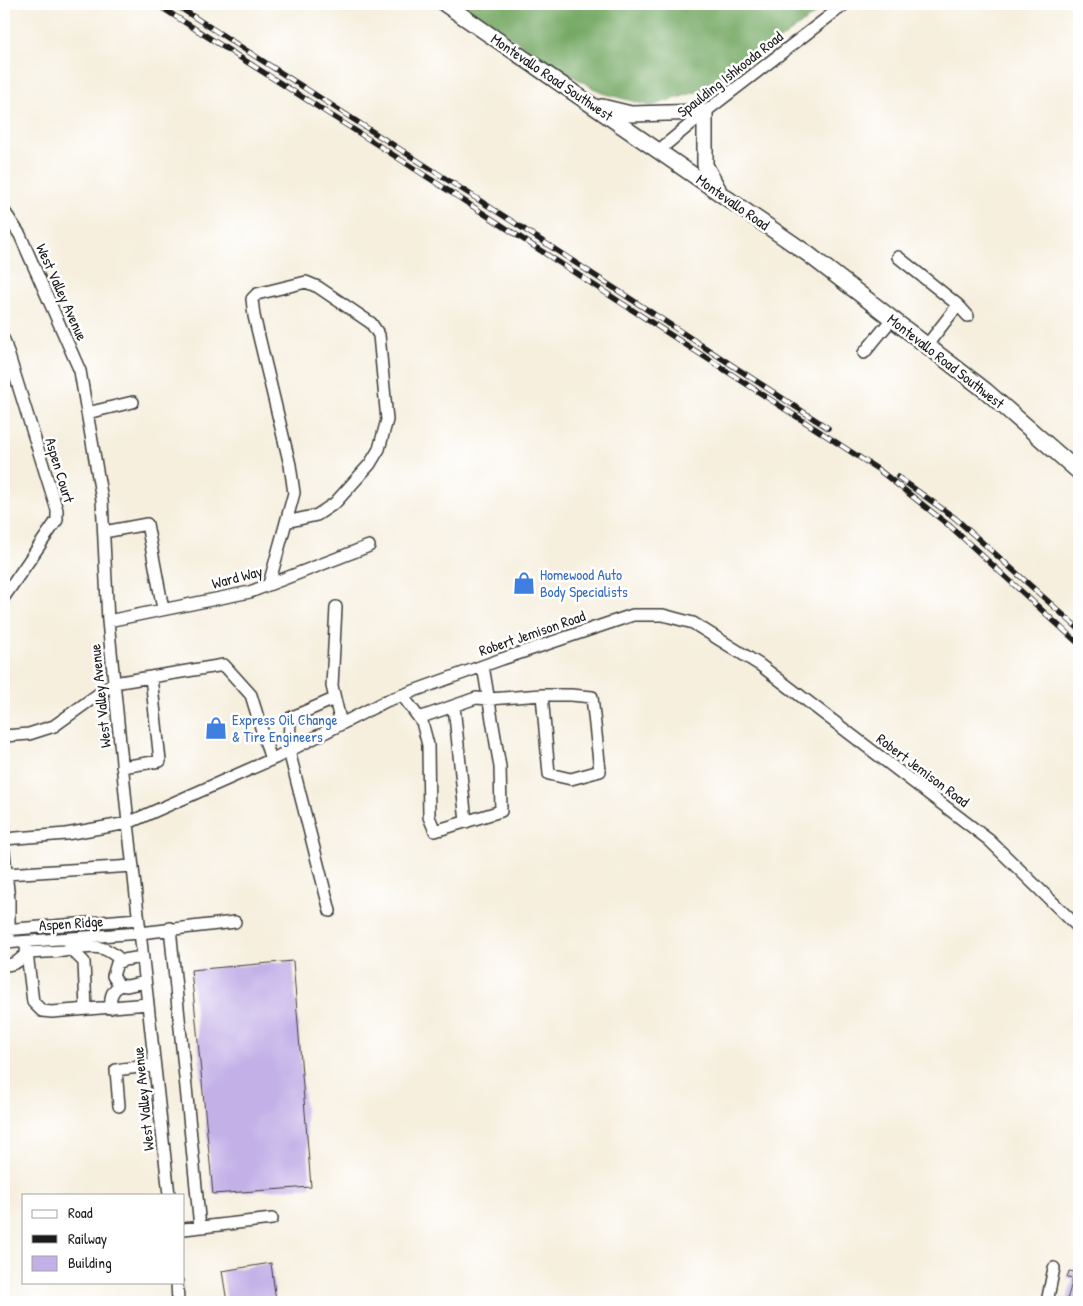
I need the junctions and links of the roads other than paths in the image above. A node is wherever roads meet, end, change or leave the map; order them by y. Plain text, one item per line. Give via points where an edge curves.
1 (445, 4) edge
2 (845, 4) edge
3 (594, 106) junction
4 (705, 112) junction
5 (658, 151) junction
6 (720, 193) junction
7 (4, 211) edge
8 (808, 254) joint
9 (898, 257) dead end
10 (958, 305) junction
11 (968, 316) dead end
12 (892, 319) junction
13 (4, 340) edge
14 (927, 345) junction
15 (864, 353) dead end
16 (134, 402) dead end
17 (87, 413) junction
18 (1078, 468) edge
19 (286, 522) junction
20 (104, 532) junction
21 (369, 546) dead end
22 (269, 584) junction
23 (4, 598) edge
24 (336, 607) dead end
25 (163, 609) junction
26 (108, 620) junction
27 (483, 666) junction
28 (151, 677) junction
29 (114, 682) junction
30 (542, 694) junction
31 (402, 695) junction
32 (334, 699) junction
33 (489, 699) junction
34 (454, 706) junction
35 (419, 718) junction
36 (341, 724) junction
37 (4, 736) edge
38 (289, 751) junction
39 (271, 760) junction
40 (122, 767) junction
41 (466, 822) junction
42 (128, 823) junction
43 (4, 839) edge
44 (4, 852) edge
45 (132, 866) junction
46 (6, 874) junction
47 (330, 911) dead end
48 (138, 919) junction
49 (235, 922) dead end
50 (24, 928) junction
51 (170, 928) junction
52 (1079, 928) edge
53 (6, 929) edge
54 (140, 933) junction
55 (7, 943) edge
56 (70, 944) junction
57 (26, 947) junction
58 (142, 957) junction
59 (122, 961) junction
60 (4, 965) edge
61 (145, 982) junction
62 (119, 985) junction
63 (148, 1004) junction
64 (107, 1008) junction
65 (86, 1010) junction
66 (154, 1065) junction
67 (119, 1106) dead end
68 (169, 1194) edge
69 (272, 1218) dead end
70 (200, 1227) junction
71 (185, 1229) edge
72 (1054, 1268) dead end
73 (177, 1284) edge
74 (178, 1302) edge
75 (1047, 1302) edge

1 - 3 main road, Montevallo Road Southwest
2 - 4 street, Spaulding Ishkooda Road
3 - 4 main road via 631,114
3 - 5 main road, Montevallo Road Southwest
4 - 5 street, Spaulding Ishkooda Road
4 - 6 main road via 705,165
5 - 6 main road, Montevallo Road
6 - 8 main road, Montevallo Road
7 - 17 street, West Valley Avenue via 20,235 80,370
8 - 12 main road, Montevallo Road Southwest
9 - 10 street
10 - 11 street
10 - 14 street
12 - 14 main road, Montevallo Road Southwest
12 - 15 street
13 - 23 street, Aspen Court via 57,510 57,520
14 - 18 main road, Montevallo Road Southwest
16 - 17 street
17 - 20 street, West Valley Avenue via 102,500
19 - 19 street via 294,493 290,465 252,299 257,294 306,282 371,323 380,335 387,420 379,449 370,464 335,502 317,515
19 - 22 street
20 - 25 street via 147,524
20 - 26 street, West Valley Avenue
21 - 22 street, Ward Way
22 - 25 street, Ward Way via 250,592
24 - 32 street
25 - 26 street, Ward Way
26 - 29 street, West Valley Avenue
27 - 31 street, Robert Jemison Road
27 - 33 street
27 - 52 street, Robert Jemison Road via 633,615 663,615 693,623 760,665 989,840
28 - 29 street
28 - 39 street via 224,665 251,695
28 - 40 street via 160,761
29 - 37 street via 54,726 29,734
29 - 40 street, West Valley Avenue
30 - 30 street via 549,774 571,779 600,771 592,697
30 - 33 street
31 - 35 street
31 - 36 street, Robert Jemison Road
32 - 36 street
32 - 38 street via 290,718
33 - 34 street via 476,698
33 - 41 street via 500,767 501,811
34 - 35 street
34 - 41 street
35 - 41 street via 428,745 429,817 435,831
36 - 38 street, Robert Jemison Road
38 - 39 street, Robert Jemison Road
38 - 47 street
39 - 42 street, Robert Jemison Road
40 - 42 street, West Valley Avenue
42 - 43 street, Robert Jemison Road via 66,834
42 - 45 street, West Valley Avenue
44 - 46 street
45 - 46 street
45 - 48 street, West Valley Avenue
46 - 53 street via 9,900
48 - 50 street, Aspen Ridge
48 - 54 street, West Valley Avenue
49 - 51 street, Aspen Ridge
50 - 53 street, Aspen Ridge
50 - 57 street
51 - 54 street, Aspen Ridge
51 - 70 street
53 - 55 street
54 - 56 street, Aspen Ridge
54 - 58 street, West Valley Avenue
55 - 57 street, Aspen Ridge
56 - 57 street, Aspen Ridge
56 - 59 street via 100,947 111,951
56 - 65 street via 84,962
57 - 60 street via 19,961
57 - 65 street via 33,1002 42,1011
58 - 59 street
58 - 61 street, West Valley Avenue
59 - 62 street via 117,963 113,976
61 - 62 street
61 - 63 street, West Valley Avenue
62 - 64 street via 113,990
63 - 64 street
63 - 66 street, West Valley Avenue
64 - 65 street
66 - 67 street via 116,1070
66 - 68 street, West Valley Avenue
69 - 70 street
70 - 71 street
72 - 75 street
73 - 74 street

